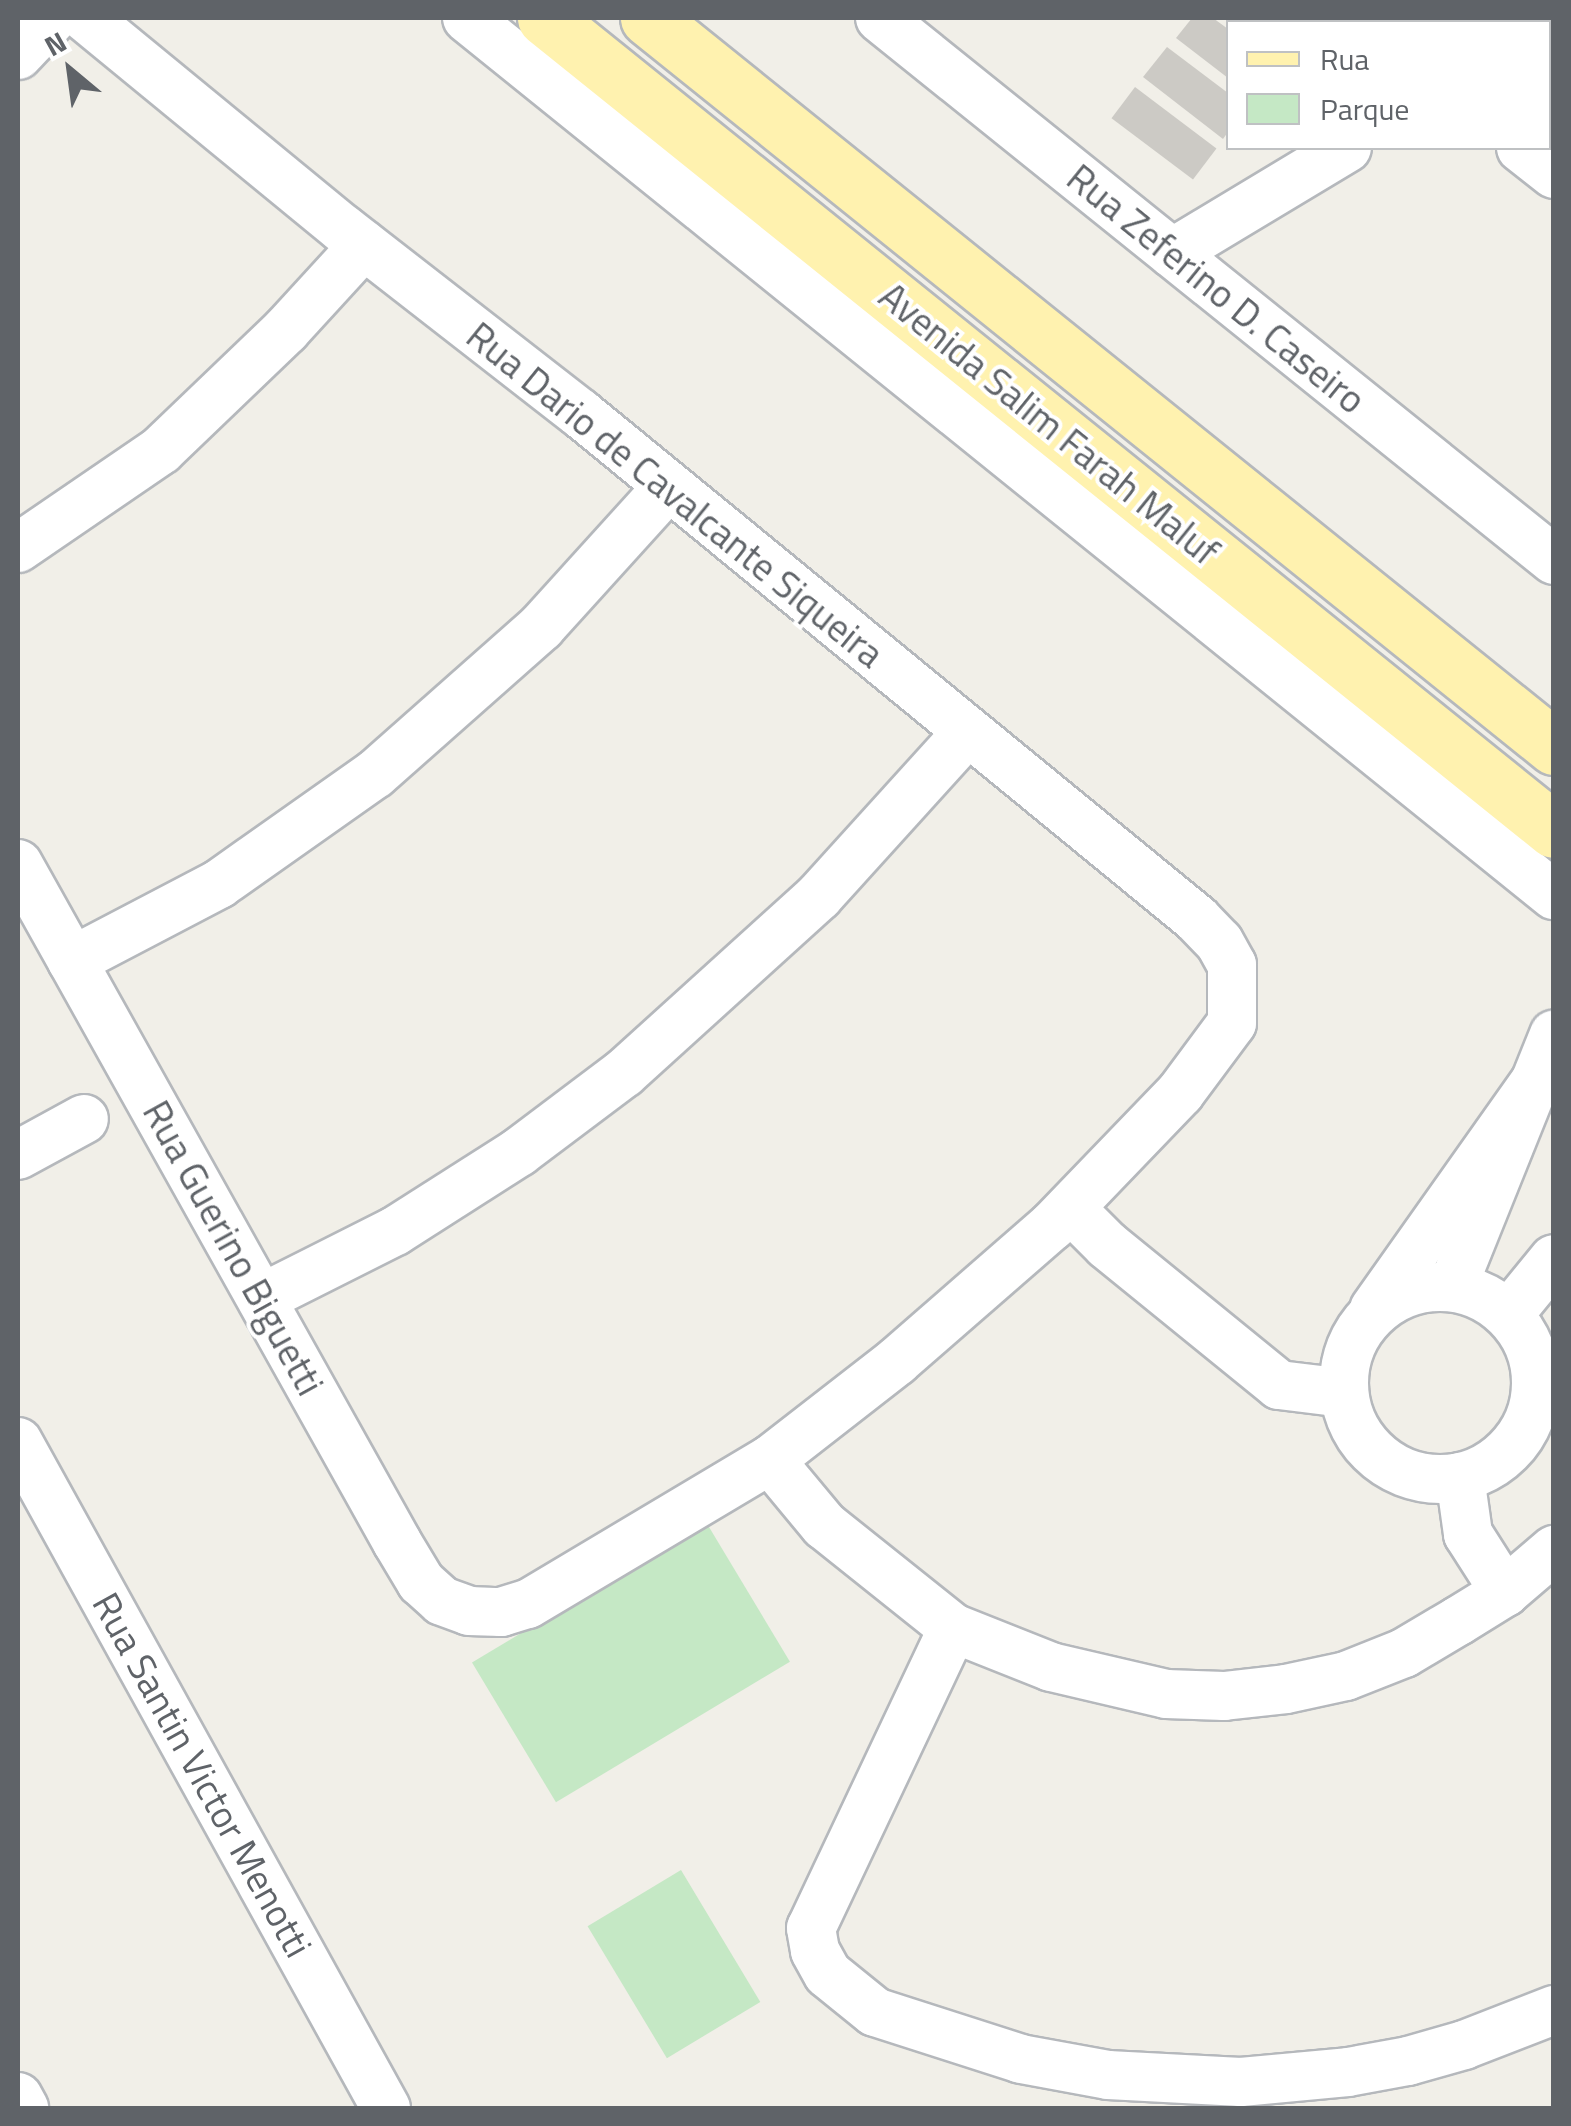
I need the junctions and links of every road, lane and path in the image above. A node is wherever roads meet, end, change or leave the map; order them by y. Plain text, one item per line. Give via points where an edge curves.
1 (52, 18) edge
2 (86, 18) edge
3 (467, 18) edge
4 (545, 18) edge
5 (648, 18) edge
6 (880, 18) edge
7 (18, 56) edge
8 (1344, 150) edge
9 (1524, 150) edge
10 (1554, 174) edge
11 (364, 245) junction
12 (1172, 253) junction
13 (668, 486) junction
14 (18, 548) edge
15 (1554, 560) edge
16 (967, 733) junction
17 (1554, 748) edge
18 (1554, 830) edge
19 (18, 864) edge
20 (1554, 894) edge
21 (72, 961) junction
22 (1554, 1034) edge
23 (1534, 1083) junction
24 (84, 1120) dead end
25 (18, 1156) edge
26 (1070, 1208) junction
27 (1554, 1260) edge
28 (1453, 1286) junction
29 (262, 1298) junction
30 (1509, 1314) junction
31 (1368, 1318) junction
32 (1544, 1386) edge
33 (1344, 1392) junction
34 (18, 1442) edge
35 (770, 1460) junction
36 (1460, 1476) junction
37 (1554, 1550) edge
38 (1505, 1592) junction
39 (953, 1628) junction
40 (1554, 2010) edge
41 (18, 2097) edge
42 (24, 2108) edge
43 (386, 2108) edge

1 - 7 street
2 - 11 street, Rua Dario de Cavalcante Siqueira
3 - 20 street
4 - 18 main road, Avenida Salim Farah Maluf
5 - 17 main road, Avenida Salim Farah Maluf
6 - 12 street, Rua Zeferino D. Caseiro
8 - 12 street
9 - 10 street
11 - 13 street, Rua Dario de Cavalcante Siqueira
11 - 14 street via 161,450
12 - 15 street, Rua Zeferino D. Caseiro
13 - 16 street, Rua Dario de Cavalcante Siqueira
13 - 21 street via 541,627 375,774 219,884
16 - 26 street, Rua Dario de Cavalcante Siqueira via 1196,919 1232,965 1232,1023 1180,1093
16 - 29 street via 820,896 624,1073 519,1152 394,1231
19 - 21 street, Rua Guerino Biguetti
21 - 29 street, Rua Guerino Biguetti
22 - 23 street
23 - 28 street
23 - 31 street
24 - 25 street
26 - 33 street via 1280,1385
26 - 35 street
27 - 30 street
28 - 30 street
28 - 31 street via 1422,1287 1392,1298
29 - 35 street, Rua Guerino Biguetti via 422,1582 442,1601 469,1611 528,1604
30 - 32 street via 1528,1340
31 - 33 street via 1350,1344
32 - 36 street via 1522,1435 1500,1459
33 - 36 street via 1357,1435 1378,1459 1406,1475
34 - 43 street, Rua Santin Victor Menotti
35 - 39 street via 824,1525
36 - 38 street via 1468,1534
37 - 38 street
38 - 39 street via 1404,1653 1346,1676 1224,1696 1112,1684
39 - 40 street via 811,1928 828,1974 875,2012 1022,2059 1108,2075 1241,2082 1348,2072 1464,2045
41 - 42 street

